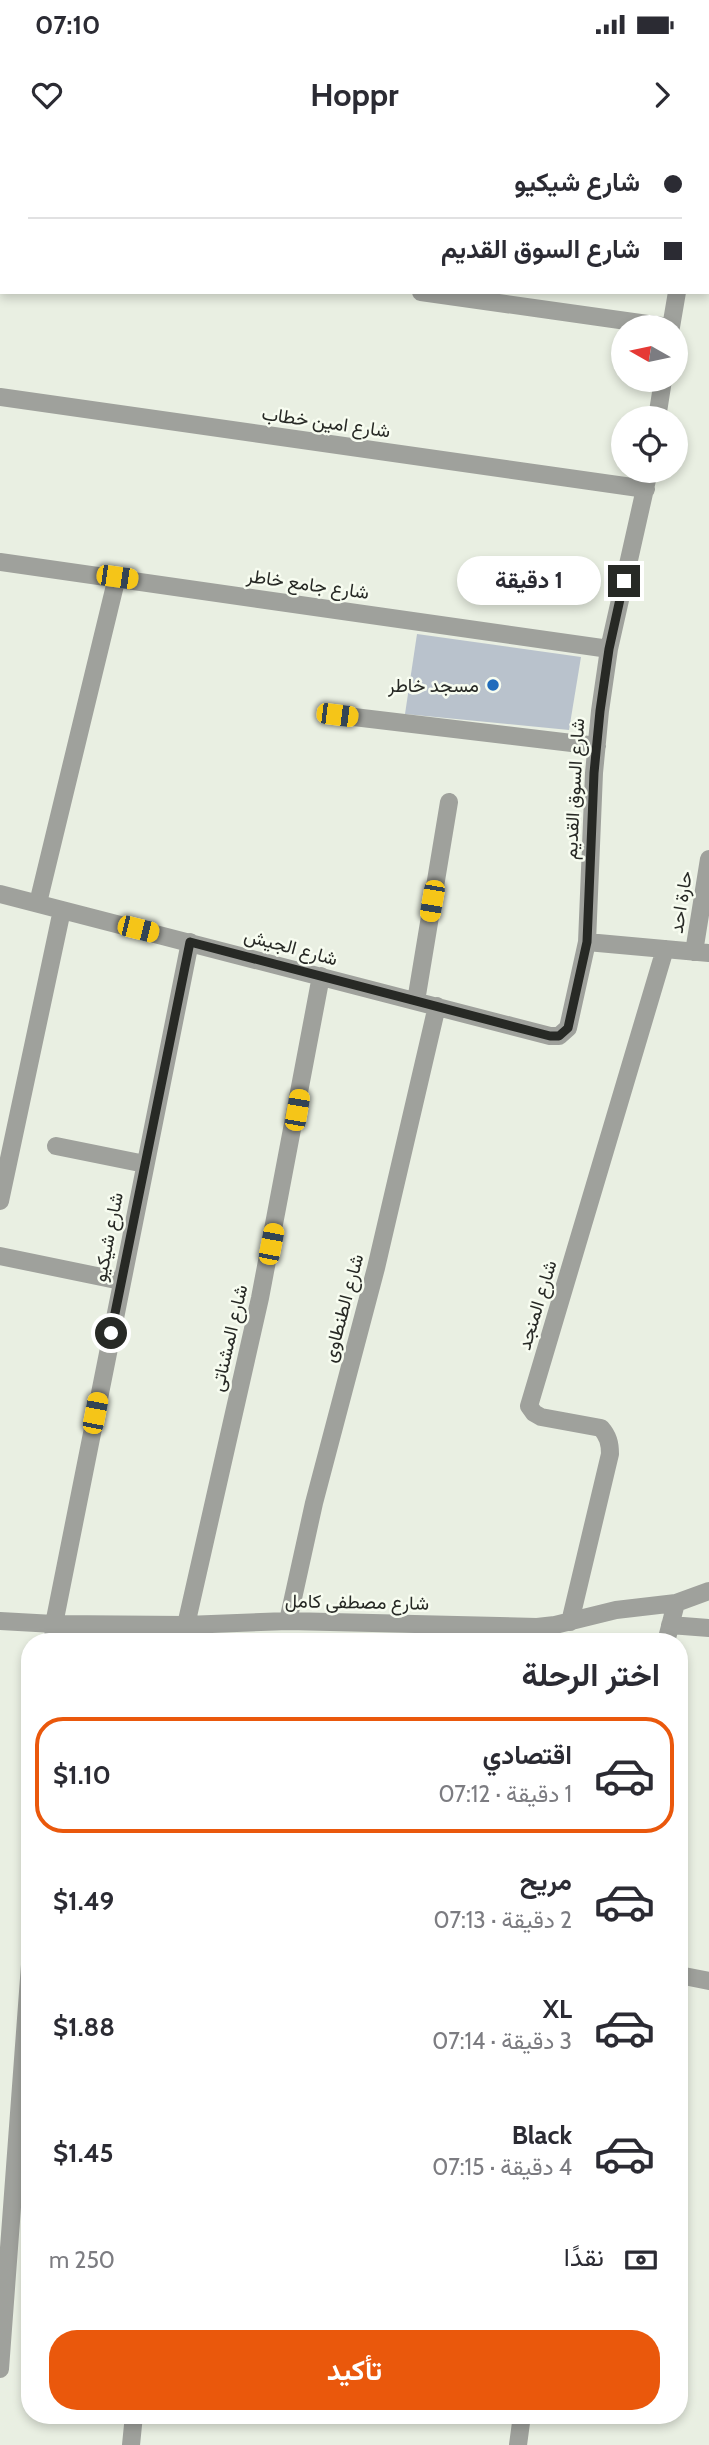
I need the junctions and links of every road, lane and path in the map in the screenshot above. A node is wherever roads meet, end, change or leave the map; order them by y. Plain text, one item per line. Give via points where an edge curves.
1 (435, 294) edge
2 (677, 294) edge
3 (672, 315) edge
4 (611, 319) edge
5 (0, 397) edge
6 (611, 475) edge
7 (646, 483) edge
8 (0, 562) edge
9 (117, 577) junction
10 (609, 649) junction
11 (337, 715) dead end
12 (597, 746) junction
13 (449, 802) dead end
14 (709, 859) edge
15 (0, 894) edge
16 (38, 904) junction
17 (62, 909) junction
18 (190, 942) junction
19 (587, 942) junction
20 (665, 949) junction
21 (701, 952) edge
22 (321, 976) junction
23 (416, 1001) junction
24 (437, 1006) junction
25 (568, 1028) joint
26 (56, 1146) dead end
27 (145, 1164) junction
28 (0, 1201) edge
29 (0, 1256) edge
30 (121, 1280) junction
31 (708, 1586) edge
32 (676, 1603) junction
33 (288, 1620) junction
34 (0, 1621) edge
35 (570, 1622) junction
36 (186, 1625) junction
37 (709, 1628) edge
38 (53, 1633) edge
39 (208, 1633) edge
40 (668, 1633) edge
41 (688, 1977) edge
42 (709, 1981) edge
43 (21, 2038) edge
44 (9, 2135) edge
45 (0, 2369) edge
46 (133, 2424) edge
47 (522, 2424) edge
48 (131, 2445) edge
49 (518, 2445) edge

1 - 4 street
2 - 3 street
5 - 6 street, شارع امين خطاب
7 - 10 street, شارع السوق القديم
8 - 9 street, شارع جامع خاطر
9 - 10 street, شارع جامع خاطر
9 - 16 street
10 - 12 street, شارع السوق القديم
11 - 12 street
12 - 19 street, شارع السوق القديم
13 - 23 street
14 - 21 street, حارة احد
15 - 16 street, شارع الجيش
16 - 17 street, شارع الجيش
17 - 18 street, شارع الجيش
17 - 28 street
18 - 22 street, شارع الجيش
18 - 27 street, شارع شيكيو
19 - 20 street
19 - 25 street, شارع السوق القديم
20 - 21 street
20 - 35 street, شارع المنجد via 529,1406 541,1417 601,1428 610,1444
22 - 23 street, شارع الجيش
22 - 36 street, شارع المشناتى via 260,1298
23 - 24 street, شارع الجيش
24 - 25 street, شارع الجيش via 550,1036 559,1036
24 - 33 street, شارع الطنطاوى
26 - 27 street
27 - 30 street, شارع شيكيو
29 - 30 street
30 - 38 street, شارع شيكيو
31 - 32 street, شارع مصطفى كامل
32 - 35 street, شارع مصطفى كامل via 616,1609
32 - 40 street
33 - 35 street, شارع مصطفى كامل via 537,1627
33 - 39 street, شارع مصطفى كامل
34 - 38 street, شارع مصطفى كامل
36 - 38 street, شارع مصطفى كامل
36 - 39 street, شارع مصطفى كامل
37 - 40 street
41 - 42 street
43 - 44 street
44 - 45 street
46 - 48 street
47 - 49 street

